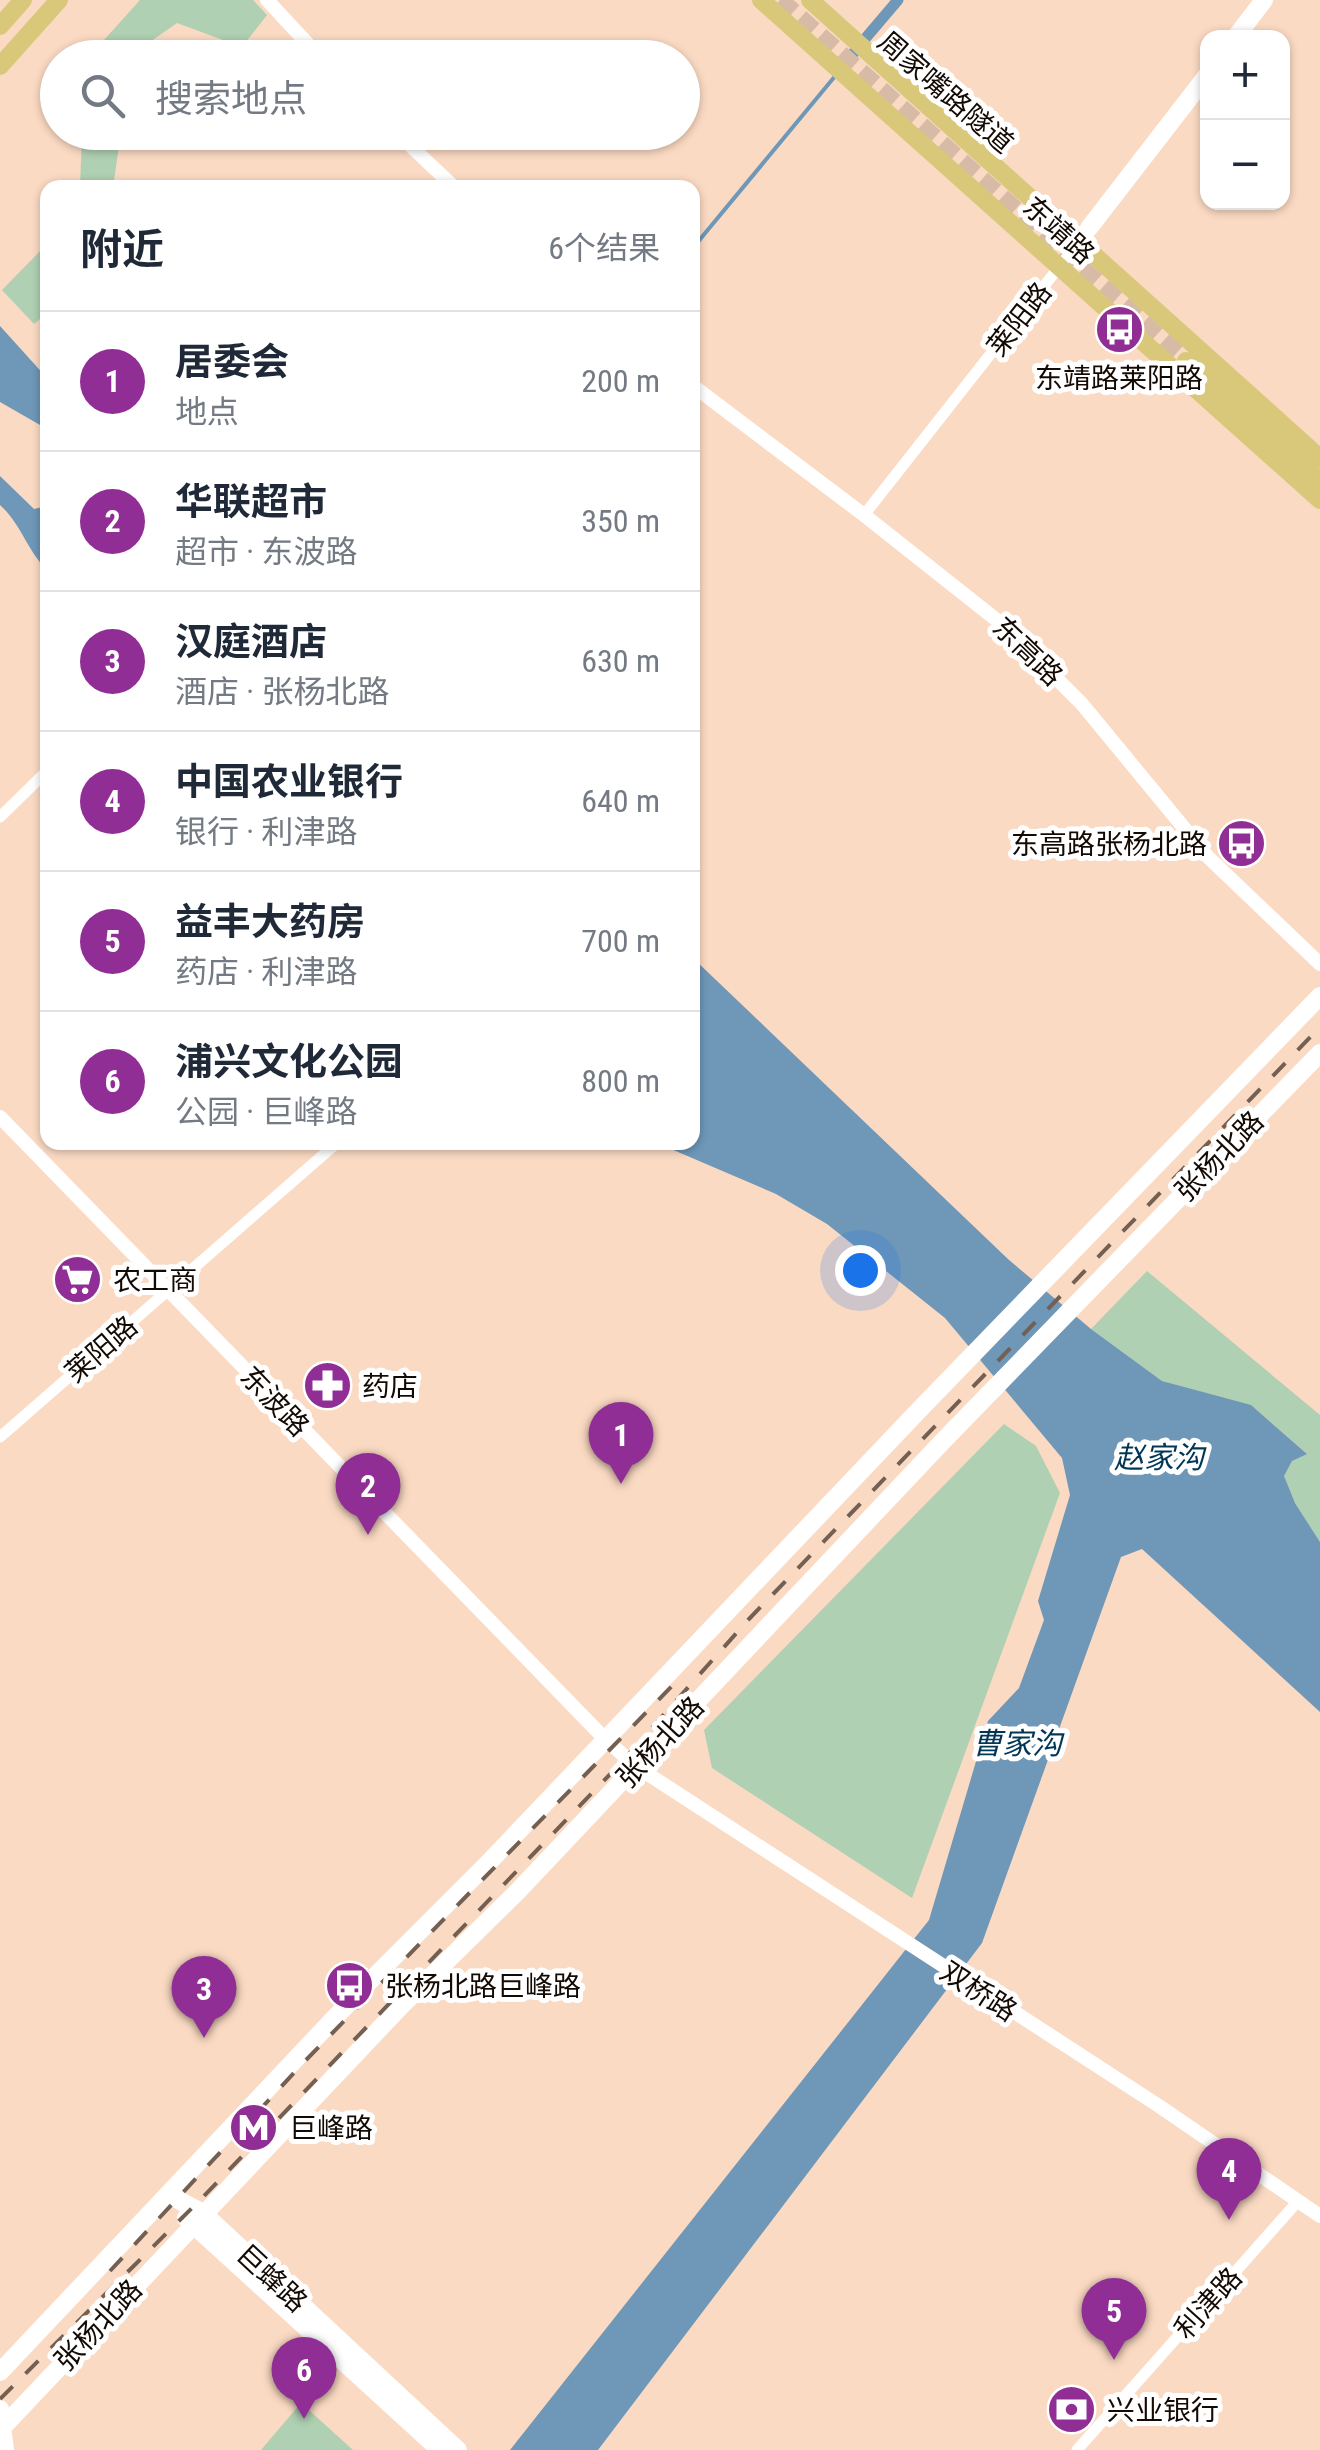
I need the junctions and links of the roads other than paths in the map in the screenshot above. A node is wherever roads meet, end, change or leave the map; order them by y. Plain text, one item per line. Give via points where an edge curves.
1 (23, 0) edge
2 (60, 0) edge
3 (267, 0) edge
4 (761, 0) edge
5 (798, 0) edge
6 (810, 0) edge
7 (1264, 0) edge
8 (0, 26) edge
9 (1241, 30) edge
10 (304, 40) edge
11 (0, 66) edge
12 (1200, 84) edge
13 (415, 150) edge
14 (446, 180) edge
15 (1060, 224) junction
16 (1084, 235) junction
17 (1059, 267) junction
18 (1186, 361) tunnel mouth
19 (700, 392) edge
20 (1320, 458) edge
21 (1320, 480) edge
22 (1320, 500) edge
23 (864, 515) junction
24 (40, 778) edge
25 (0, 818) edge
26 (1320, 964) edge
27 (1320, 996) edge
28 (1320, 1053) edge
29 (0, 1117) edge
30 (329, 1150) edge
31 (168, 1291) junction
32 (0, 1437) edge
33 (606, 1740) junction
34 (637, 1767) junction
35 (169, 2195) junction
36 (1299, 2200) junction
37 (1320, 2216) edge
38 (197, 2220) junction
39 (0, 2372) edge
40 (1, 2422) edge
41 (5, 2450) edge
42 (440, 2450) edge
43 (458, 2450) edge
44 (1077, 2450) edge

1 - 8 main road
2 - 11 main road
3 - 10 street
4 - 17 main road, 东靖路
5 - 15 main road, 周家嘴路隧道
6 - 15 main road, 东靖路
7 - 9 main road
12 - 16 main road, 莱阳路
13 - 14 street
15 - 16 main road, 东靖路
16 - 17 street, 莱阳路
16 - 20 main road, 东靖路
17 - 22 main road, 东靖路
17 - 23 street, 莱阳路
18 - 21 main road
19 - 23 street, 东高路
23 - 26 street, 东高路 via 1039,659 1208,856
24 - 25 street
27 - 33 main road, 张杨北路
28 - 34 main road, 张杨北路
29 - 31 street, 东波路
30 - 31 street, 莱阳路
31 - 32 street, 莱阳路
31 - 33 street, 东波路
33 - 34 street, 东波路
33 - 35 main road, 张杨北路
34 - 36 street, 双桥路
34 - 38 main road, 张杨北路
35 - 38 main road
35 - 39 main road, 张杨北路
36 - 37 street, 双桥路
36 - 44 street, 利津路
38 - 40 main road, 张杨北路
38 - 42 main road
38 - 43 main road, 巨蜂路
40 - 41 main road

